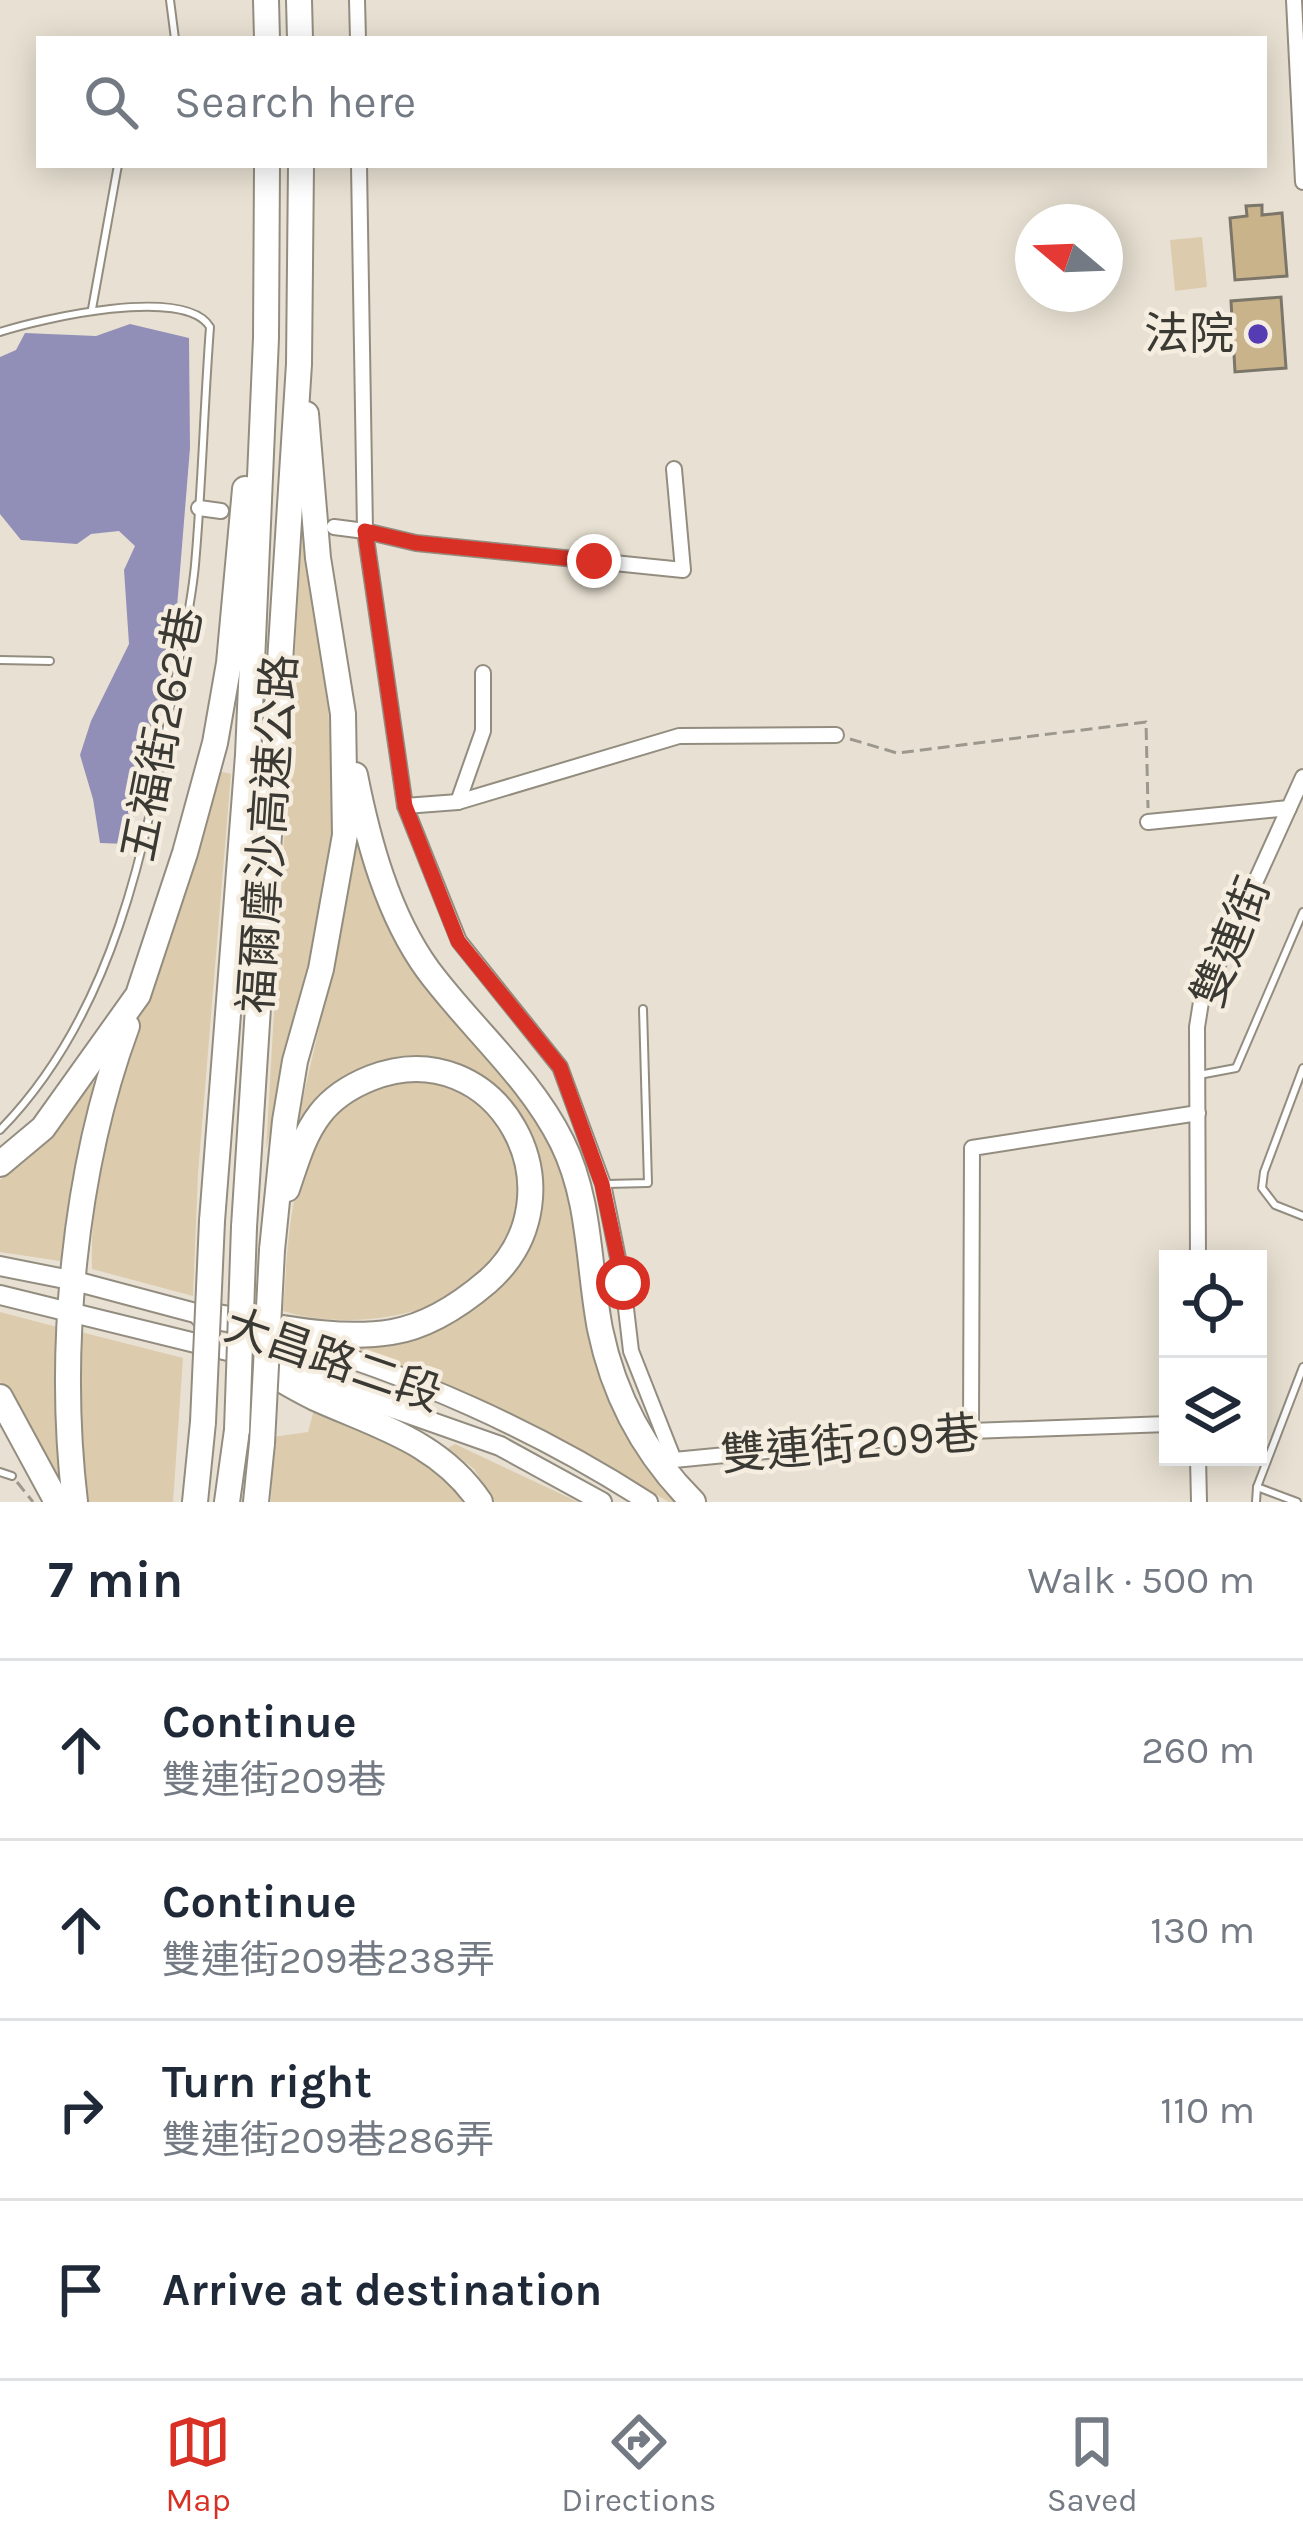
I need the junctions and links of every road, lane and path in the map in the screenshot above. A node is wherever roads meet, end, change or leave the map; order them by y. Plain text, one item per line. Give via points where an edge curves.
1 (170, 0) edge
2 (266, 0) edge
3 (299, 0) edge
4 (357, 0) edge
5 (1294, 0) edge
6 (175, 36) edge
7 (267, 36) edge
8 (300, 36) edge
9 (358, 36) edge
10 (117, 168) edge
11 (267, 168) edge
12 (301, 168) edge
13 (359, 168) edge
14 (1303, 182) edge
15 (92, 310) junction
16 (0, 332) edge
17 (266, 338) junction
18 (298, 364) junction
19 (674, 469) dead end
20 (199, 508) junction
21 (221, 511) dead end
22 (334, 527) dead end
23 (365, 531) junction
24 (0, 660) edge
25 (50, 662) dead end
26 (483, 673) dead end
27 (344, 714) junction
28 (836, 735) joint
29 (1303, 777) edge
30 (458, 802) junction
31 (405, 806) junction
32 (1296, 810) edge
33 (1148, 822) joint
34 (1303, 912) edge
35 (138, 995) junction
36 (643, 1010) dead end
37 (1303, 1068) edge
38 (1199, 1075) junction
39 (1198, 1113) junction
40 (0, 1130) edge
41 (0, 1164) edge
42 (602, 1184) junction
43 (1303, 1216) edge
44 (274, 1241) junction
45 (1198, 1250) edge
46 (0, 1266) edge
47 (75, 1280) junction
48 (0, 1295) edge
49 (72, 1310) junction
50 (202, 1315) junction
51 (236, 1353) junction
52 (1303, 1367) edge
53 (0, 1397) edge
54 (1159, 1424) edge
55 (971, 1431) junction
56 (1198, 1466) edge
57 (0, 1472) edge
58 (12, 1476) joint
59 (1257, 1487) junction
60 (33, 1502) edge
61 (57, 1502) edge
62 (75, 1502) edge
63 (195, 1502) edge
64 (227, 1502) edge
65 (256, 1502) edge
66 (480, 1502) edge
67 (602, 1502) edge
68 (648, 1502) edge
69 (693, 1502) edge
70 (1199, 1502) edge
71 (1256, 1502) edge
72 (1297, 1502) edge

1 - 6 lane
2 - 7 highway
3 - 8 highway
4 - 9 street
5 - 14 street
10 - 15 lane
11 - 17 highway, 福爾摩沙高速公路
12 - 18 highway, 福爾摩沙高速公路
13 - 23 street, 雙連街209巷
15 - 16 lane
15 - 20 lane, 五福街262巷 via 193,313 210,327
17 - 35 highway via 215,743
17 - 63 highway, 福爾摩沙高速公路, bridge via 248,755
18 - 27 highway
18 - 64 highway, 福爾摩沙高速公路, bridge
19 - 23 street via 683,570
20 - 21 street
20 - 40 lane, 五福街262巷 via 160,773 125,910 69,1040
22 - 23 street
23 - 31 street, 雙連街209巷
24 - 25 lane
26 - 30 street via 483,731
27 - 44 highway via 345,835 285,1121
27 - 69 highway via 386,889 426,967 532,1092 562,1143 584,1213 617,1390 651,1455
28 - 30 street via 680,736
28 - 33 path via 897,753 1146,722
29 - 32 street, 雙連街
30 - 31 street
31 - 42 street, 雙連街209巷 via 458,941 560,1067
32 - 33 street
32 - 38 street, 雙連街 via 1201,1002
34 - 38 lane via 1236,1068
35 - 41 highway via 43,1128
35 - 47 highway via 94,1133
36 - 42 lane via 647,1184
37 - 43 lane via 1262,1188 1275,1205
38 - 39 street, 雙連街
39 - 45 street, 雙連街
39 - 55 street via 972,1148
42 - 55 street, 雙連街209巷 via 631,1351 674,1460
44 - 50 highway via 303,1142 321,1112 350,1086 385,1073 432,1071 477,1088 509,1119 530,1163 528,1216 513,1255 456,1307 422,1324 333,1333
44 - 65 highway, bridge
46 - 47 main road, 大昌路二段
47 - 49 highway
47 - 50 main road, 大昌路二段
48 - 49 main road, 大昌路二段
49 - 51 main road, 大昌路二段
49 - 62 highway via 67,1413
50 - 68 main road, 大昌路二段 via 415,1384 568,1454
51 - 66 highway via 409,1437 451,1467
51 - 67 main road, 大昌路二段 via 500,1446
52 - 59 lane
53 - 61 highway
54 - 55 street, 雙連街209巷
56 - 70 street
57 - 58 lane
58 - 60 path
59 - 71 lane
59 - 72 lane

